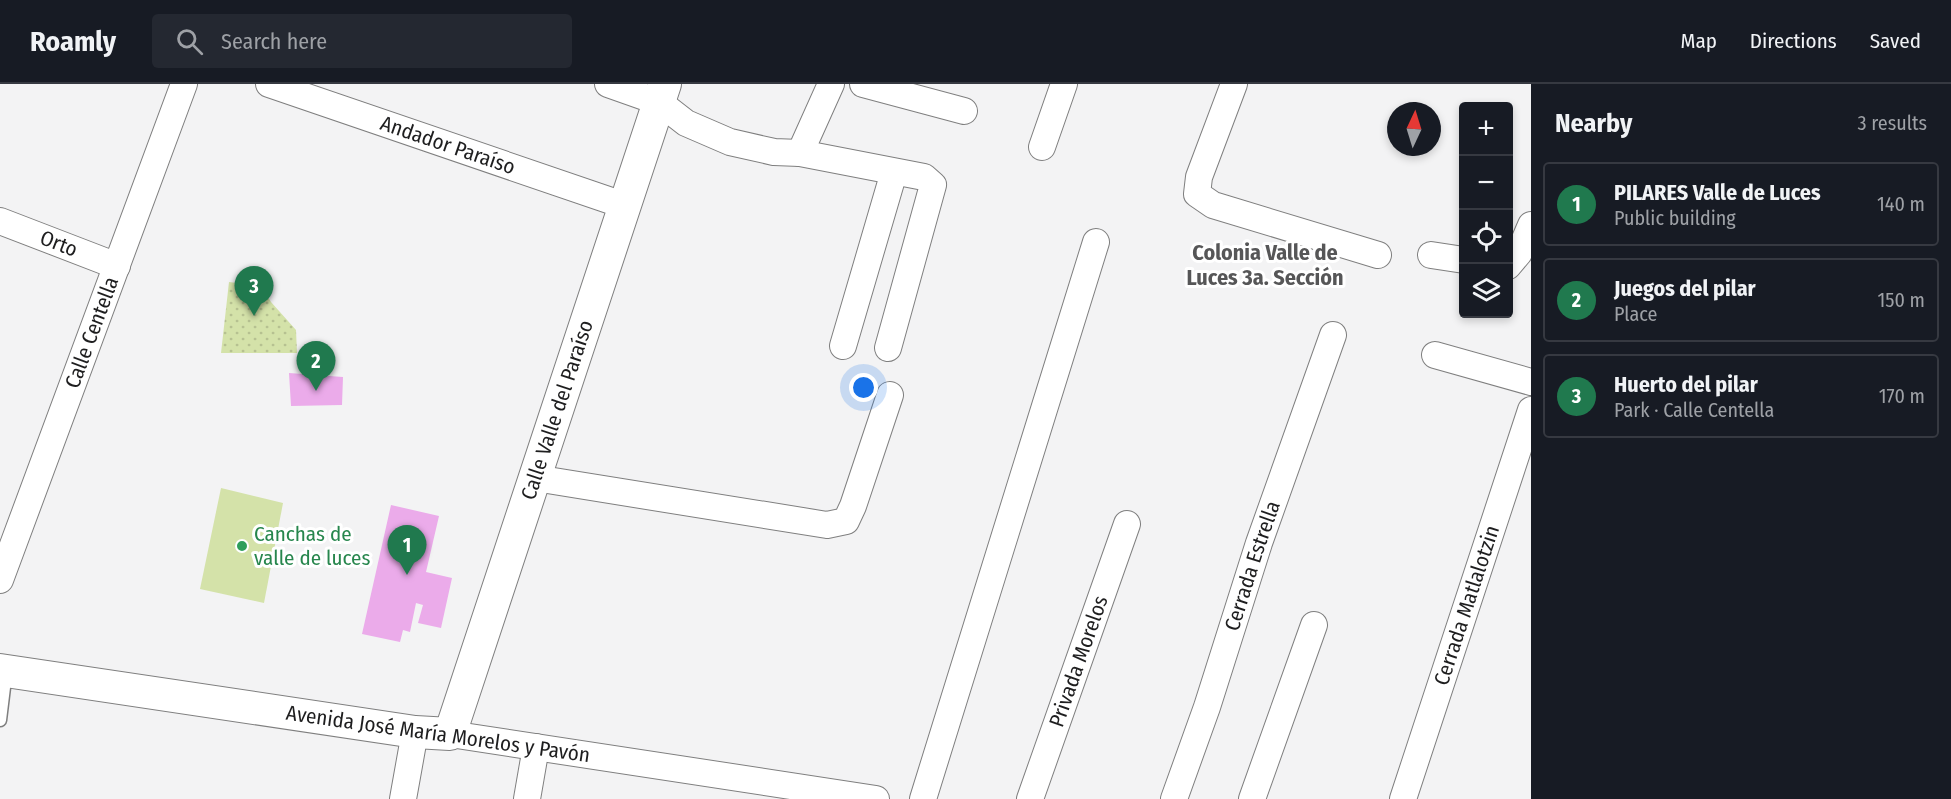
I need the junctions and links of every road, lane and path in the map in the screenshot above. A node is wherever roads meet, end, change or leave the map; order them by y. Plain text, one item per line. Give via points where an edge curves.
1 (184, 84) edge
2 (269, 84) edge
3 (608, 84) edge
4 (831, 84) edge
5 (863, 84) edge
6 (1064, 84) edge
7 (1234, 84) edge
8 (662, 93) edge
9 (964, 111) dead end
10 (1042, 147) dead end
11 (800, 153) junction
12 (894, 172) junction
13 (626, 206) junction
14 (0, 221) edge
15 (1531, 225) edge
16 (1096, 242) dead end
17 (1378, 255) dead end
18 (1431, 255) dead end
19 (1459, 259) edge
20 (1511, 264) edge
21 (117, 266) junction
22 (1333, 335) dead end
23 (843, 346) dead end
24 (888, 348) dead end
25 (1435, 355) dead end
26 (1531, 382) edge
27 (890, 395) dead end
28 (1531, 410) edge
29 (535, 478) junction
30 (1127, 524) dead end
31 (0, 580) edge
32 (1314, 625) dead end
33 (3, 671) edge
34 (0, 720) edge
35 (415, 732) junction
36 (450, 734) junction
37 (536, 747) junction
38 (784, 792) edge
39 (532, 798) edge
40 (403, 799) edge
41 (875, 799) edge
42 (923, 799) edge
43 (1030, 799) edge
44 (1174, 799) edge
45 (1252, 799) edge
46 (1403, 799) edge

1 - 21 street, Calle Centella
2 - 13 street, Andador Paraíso
3 - 8 street
4 - 11 street
5 - 9 street
6 - 10 street
7 - 17 street via 1199,177 1197,194 1213,205
8 - 11 street via 686,123 730,142 774,152
8 - 13 street, Calle Valle del Paraíso
11 - 12 street
12 - 23 street
12 - 24 street via 924,177 933,185
13 - 29 street, Calle Valle del Paraíso
14 - 21 street, Orto
15 - 20 street
16 - 42 street
18 - 19 street
21 - 31 street, Calle Centella
22 - 44 street, Cerrada Estrella
25 - 26 street
27 - 29 street via 846,521 827,525
28 - 46 street, Cerrada Matlalotzin
29 - 36 street, Calle Valle del Paraíso
30 - 43 street, Privada Morelos
32 - 45 street
33 - 34 lane
33 - 35 street, Avenida José María Morelos y Pavón
35 - 36 street, Avenida José María Morelos y Pavón
35 - 40 street
36 - 37 street, Avenida José María Morelos y Pavón
37 - 38 street, Avenida José María Morelos y Pavón
37 - 39 street
38 - 41 street, Avenida José María Morelos y Pavón

